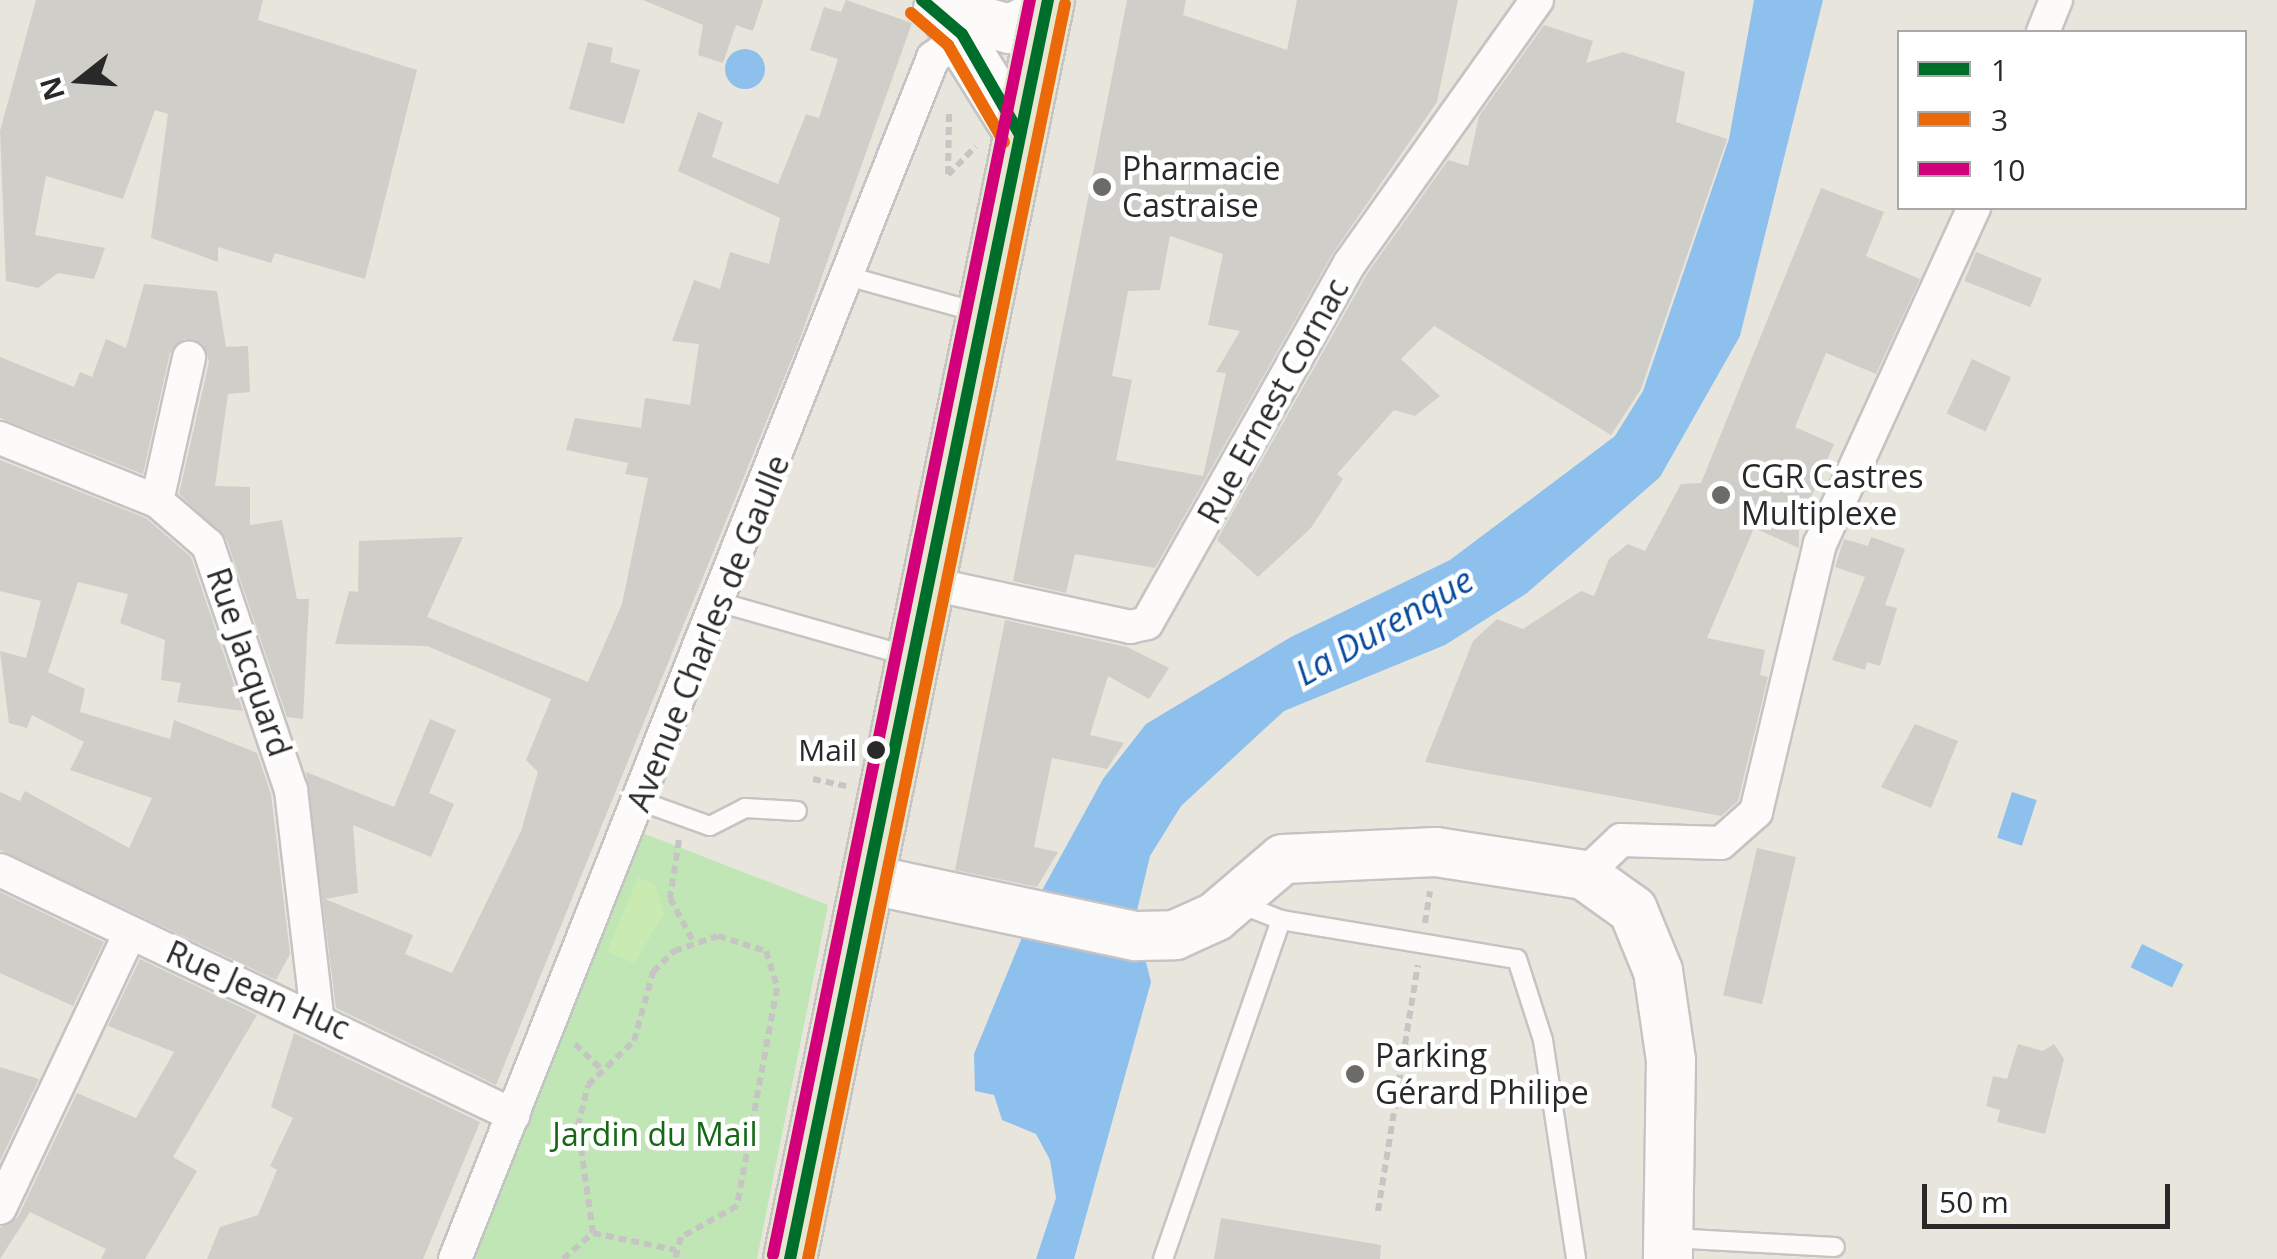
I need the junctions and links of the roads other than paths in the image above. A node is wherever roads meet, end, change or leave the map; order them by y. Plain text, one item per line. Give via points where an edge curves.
1 (1537, 0) edge
2 (2056, 0) edge
3 (1047, 6) edge
4 (952, 18) edge
5 (2044, 30) edge
6 (1000, 132) junction
7 (1973, 210) edge
8 (851, 276) junction
9 (983, 314) junction
10 (189, 358) dead end
11 (0, 438) edge
12 (157, 501) junction
13 (927, 583) junction
14 (722, 603) junction
15 (912, 657) junction
16 (640, 801) junction
17 (797, 812) dead end
18 (0, 870) edge
19 (1584, 875) junction
20 (866, 879) junction
21 (1233, 900) junction
22 (1280, 920) junction
23 (130, 932) junction
24 (318, 1015) junction
25 (513, 1115) junction
26 (0, 1208) edge
27 (1836, 1247) dead end
28 (1669, 1249) edge
29 (455, 1259) edge
30 (790, 1259) edge
31 (1163, 1259) edge
32 (1576, 1259) edge

1 - 13 street, Rue Ernest Cornac via 1350,262 1147,623 1130,628
2 - 5 street
3 - 4 street via 1010,28
3 - 6 main road
4 - 6 street
4 - 8 street, Avenue Charles de Gaulle
6 - 9 main road
7 - 19 street via 1820,544 1756,812 1721,843 1621,840
8 - 9 lane
8 - 14 street, Avenue Charles de Gaulle
9 - 13 main road
10 - 12 street
11 - 12 street, Rue Jacquard
12 - 24 street, Rue Jacquard via 208,545 277,740
13 - 15 main road
14 - 15 lane
14 - 16 street, Avenue Charles de Gaulle
15 - 20 main road
16 - 17 lane via 710,826 745,808
16 - 25 street, Avenue Charles de Gaulle
18 - 23 street, Rue Jean Huc
19 - 21 street via 1483,855 1355,852 1283,859
19 - 28 street via 1633,910 1658,971 1671,1060
20 - 21 street via 1136,936 1174,935
20 - 30 main road
21 - 22 lane
22 - 31 lane
22 - 32 lane via 1517,958 1542,1040
23 - 24 street, Rue Jean Huc
23 - 26 street
24 - 25 street, Rue Jean Huc
25 - 29 street, Avenue Charles de Gaulle
27 - 28 lane

